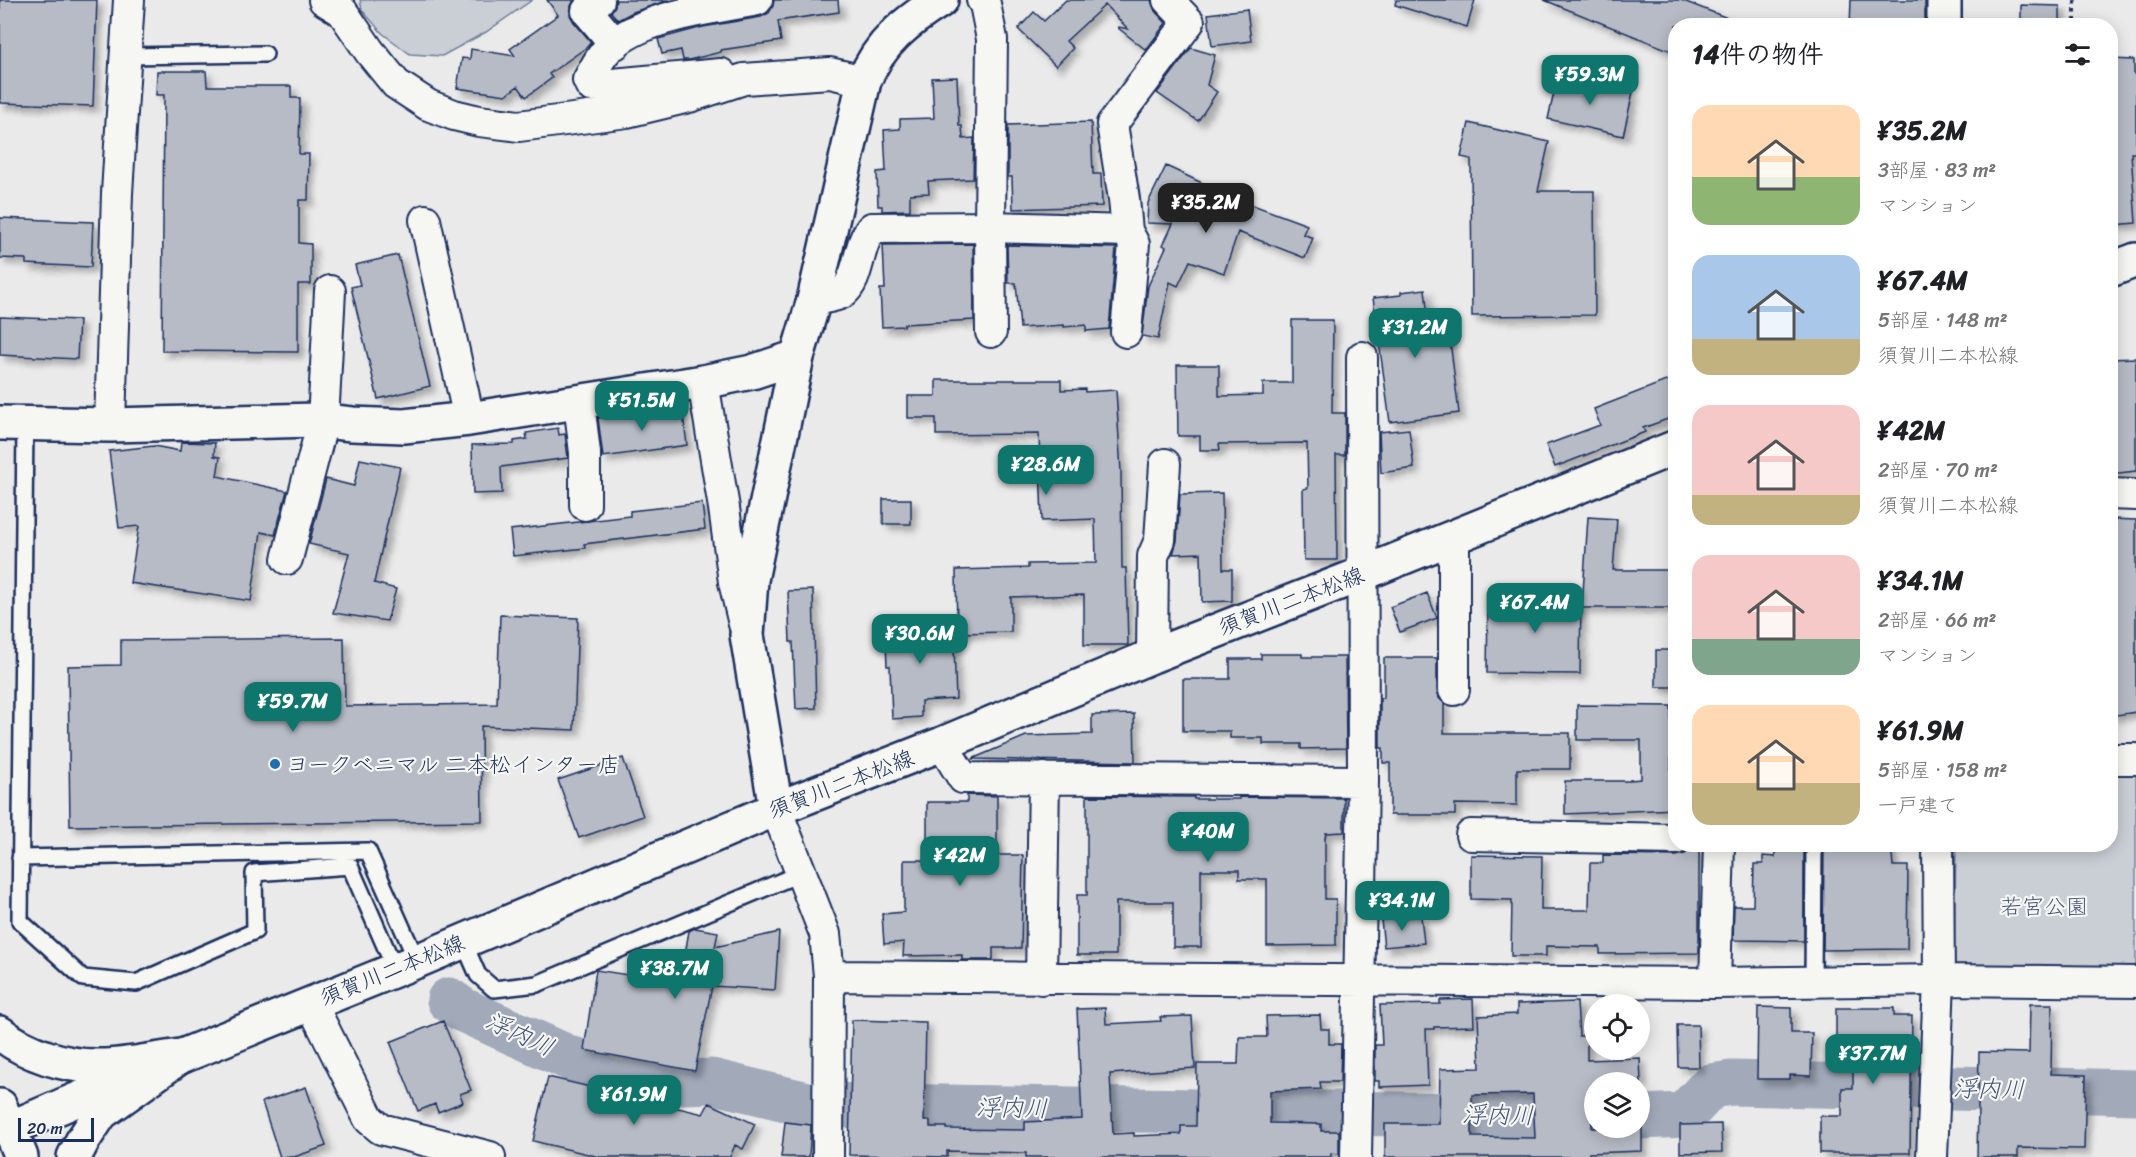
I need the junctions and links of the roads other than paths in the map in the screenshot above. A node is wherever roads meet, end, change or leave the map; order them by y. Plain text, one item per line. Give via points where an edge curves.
1 (129, 0) edge
2 (324, 0) edge
3 (598, 0) edge
4 (757, 0) edge
5 (940, 0) edge
6 (982, 0) edge
7 (1168, 0) edge
8 (1944, 0) edge
9 (1944, 18) edge
10 (615, 44) junction
11 (265, 54) dead end
12 (125, 56) junction
13 (744, 79) junction
14 (864, 81) junction
15 (425, 220) dead end
16 (990, 227) junction
17 (1127, 231) junction
18 (2136, 260) edge
19 (2118, 267) edge
20 (330, 291) dead end
21 (813, 300) junction
22 (992, 332) dead end
23 (1126, 332) dead end
24 (797, 357) junction
25 (1362, 357) dead end
26 (703, 382) junction
27 (579, 402) junction
28 (468, 419) junction
29 (323, 421) junction
30 (12, 423) edge
31 (110, 425) junction
32 (1668, 450) edge
33 (1165, 464) dead end
34 (2118, 494) edge
35 (2136, 495) edge
36 (585, 506) dead end
37 (1454, 536) junction
38 (287, 560) dead end
39 (1362, 574) junction
40 (747, 635) junction
41 (1152, 656) junction
42 (1454, 690) dead end
43 (942, 744) junction
44 (2118, 759) edge
45 (2136, 759) edge
46 (1044, 778) junction
47 (1363, 781) junction
48 (776, 809) junction
49 (1471, 835) dead end
50 (1668, 839) edge
51 (1719, 852) edge
52 (1814, 852) edge
53 (1938, 852) edge
54 (20, 858) junction
55 (801, 873) junction
56 (463, 941) junction
57 (406, 965) junction
58 (830, 976) junction
59 (1041, 979) junction
60 (1939, 980) junction
61 (1359, 981) junction
62 (1813, 982) junction
63 (2136, 982) edge
64 (1715, 983) junction
65 (311, 1003) junction
66 (0, 1033) edge
67 (182, 1056) junction
68 (8, 1131) edge
69 (1356, 1144) edge
70 (74, 1157) edge
71 (490, 1157) edge
72 (828, 1157) edge
73 (1932, 1157) edge

1 - 12 street
2 - 13 street via 342,11 396,84 428,105 479,121 519,126 627,112
3 - 10 street via 587,11
4 - 10 street via 648,24
5 - 14 main road via 905,24 883,46
6 - 16 street via 992,39
7 - 17 street via 1189,22 1112,124
8 - 9 main road
10 - 13 street via 602,56 588,80 591,86 729,74
11 - 12 lane
12 - 31 street
13 - 14 street via 830,73
14 - 21 main road
15 - 28 street
16 - 17 street
16 - 21 street via 872,228 865,235 850,285 841,294
16 - 22 street
17 - 23 street via 1134,244
18 - 19 main road
20 - 29 street
21 - 24 main road
24 - 26 main road
24 - 40 main road via 758,538
25 - 39 street
26 - 27 main road
26 - 40 street via 734,582
27 - 28 main road
27 - 36 street via 585,453
28 - 29 main road via 404,426
29 - 31 main road
29 - 38 street
30 - 31 main road
30 - 54 lane
32 - 37 main road, 須賀川二本松線
33 - 41 street via 1160,540 1153,556
34 - 35 street
37 - 39 main road, 須賀川二本松線
37 - 42 street
39 - 41 main road, 須賀川二本松線
39 - 47 street
40 - 48 main road
41 - 43 main road, 須賀川二本松線
43 - 46 street via 963,778
43 - 48 main road, 須賀川二本松線
44 - 45 street
46 - 47 street
46 - 59 street
47 - 61 street
48 - 55 street
48 - 56 main road, 須賀川二本松線
49 - 50 street
51 - 64 street
52 - 62 lane
53 - 60 street
54 - 57 lane via 368,851
54 - 57 lane via 20,921 83,978 136,983 255,932 254,873 350,866
55 - 56 lane via 537,984 494,989 478,975
55 - 58 street via 825,934
56 - 57 main road, 須賀川二本松線
57 - 65 main road, 須賀川二本松線
58 - 59 street
58 - 72 street
59 - 61 street
60 - 62 street
60 - 63 street
60 - 73 street
61 - 64 street
61 - 69 street
62 - 64 street
65 - 67 main road, 須賀川二本松線
65 - 71 street via 369,1119 381,1129
66 - 67 main road via 34,1053 72,1064 99,1066
67 - 68 main road, 須賀川二本松線
67 - 70 main road via 101,1113

